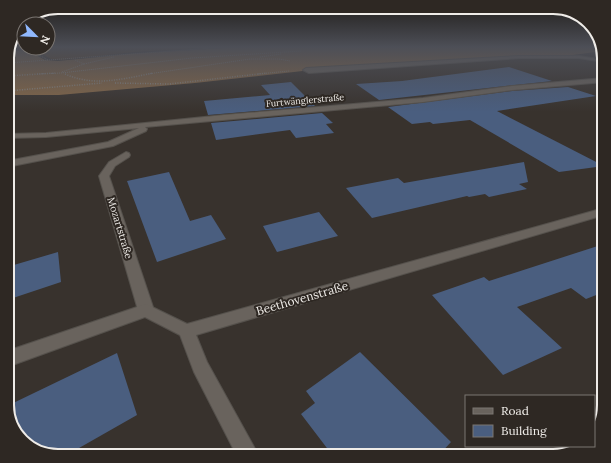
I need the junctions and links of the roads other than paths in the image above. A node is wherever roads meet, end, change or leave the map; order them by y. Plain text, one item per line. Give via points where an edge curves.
1 (343, 69) edge
2 (306, 70) road end
3 (597, 81) edge
4 (151, 125) junction
5 (14, 136) edge
6 (126, 155) dead end
7 (14, 163) edge
8 (597, 214) edge
9 (146, 310) junction
10 (186, 331) junction
11 (14, 357) edge
12 (244, 449) edge

1 - 2 street
3 - 4 street, Furtwänglerstraße via 512,88 423,100
4 - 5 street, Furtwänglerstraße
4 - 7 street via 110,144
6 - 9 street, Mozartstraße via 112,164 104,176
8 - 10 street, Beethovenstraße
9 - 10 street
9 - 11 street
10 - 12 street via 200,366

